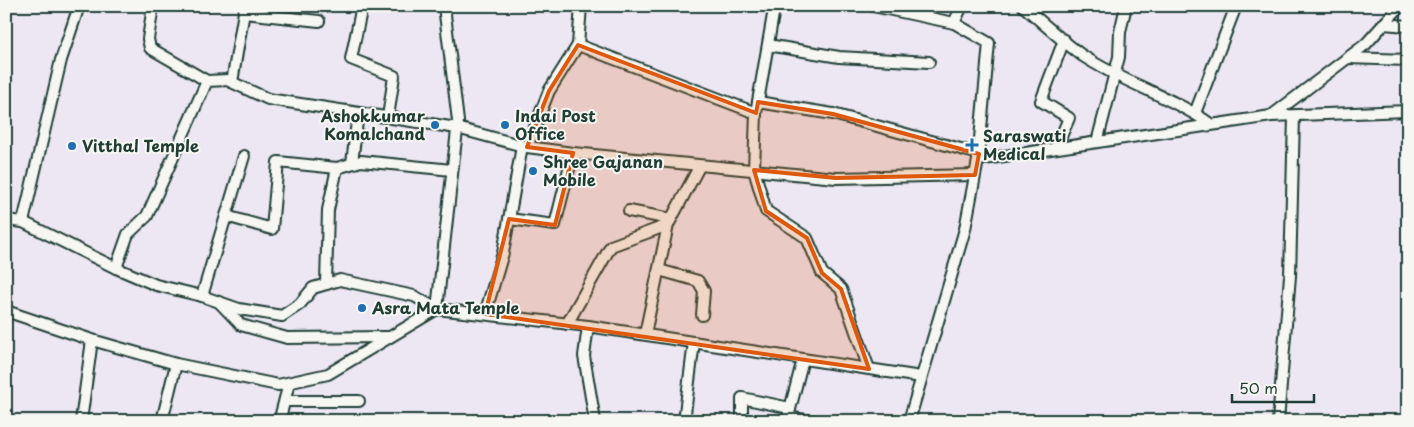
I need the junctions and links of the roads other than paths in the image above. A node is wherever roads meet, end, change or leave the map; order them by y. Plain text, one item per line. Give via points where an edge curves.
1 (79, 6) edge
2 (153, 6) edge
3 (362, 6) edge
4 (444, 6) edge
5 (581, 6) edge
6 (768, 6) edge
7 (873, 6) edge
8 (962, 6) edge
9 (1023, 6) edge
10 (1126, 6) edge
11 (1236, 6) edge
12 (1400, 6) edge
13 (245, 10) edge
14 (319, 21) dead end
15 (954, 23) junction
16 (1383, 24) junction
17 (1408, 26) edge
18 (1064, 40) junction
19 (578, 45) junction
20 (768, 45) junction
21 (1347, 58) junction
22 (1408, 60) edge
23 (929, 62) dead end
24 (1113, 72) junction
25 (208, 81) junction
26 (232, 82) junction
27 (758, 102) junction
28 (1408, 111) edge
29 (358, 113) junction
30 (756, 113) junction
31 (1194, 113) junction
32 (1271, 116) junction
33 (1294, 116) junction
34 (388, 117) junction
35 (1209, 123) junction
36 (457, 128) junction
37 (1097, 142) junction
38 (525, 146) junction
39 (1056, 148) junction
40 (573, 153) junction
41 (244, 156) dead end
42 (978, 157) junction
43 (352, 163) junction
44 (699, 166) junction
45 (337, 168) junction
46 (452, 170) junction
47 (754, 170) junction
48 (975, 175) junction
49 (628, 211) dead end
50 (226, 216) junction
51 (509, 219) junction
52 (6, 220) edge
53 (23, 222) junction
54 (670, 222) junction
55 (116, 268) junction
56 (659, 270) junction
57 (326, 284) junction
58 (202, 296) junction
59 (217, 301) junction
60 (437, 309) junction
61 (6, 311) edge
62 (485, 314) junction
63 (702, 315) dead end
64 (567, 324) junction
65 (588, 326) junction
66 (645, 334) junction
67 (390, 338) junction
68 (92, 340) junction
69 (694, 342) junction
70 (803, 359) junction
71 (176, 364) junction
72 (869, 369) junction
73 (921, 377) junction
74 (289, 383) junction
75 (284, 401) junction
76 (358, 401) dead end
77 (790, 408) junction
78 (80, 421) edge
79 (162, 421) edge
80 (283, 421) edge
81 (595, 421) edge
82 (684, 421) edge
83 (742, 421) edge
84 (810, 421) edge
85 (909, 421) edge
86 (1278, 421) edge

1 - 53 street via 61,60
2 - 25 street via 148,38 150,48
3 - 34 street via 351,59 394,76
4 - 36 street
5 - 19 street
6 - 20 street via 774,9
7 - 15 street
8 - 15 street
9 - 18 street
10 - 24 street via 1119,57
11 - 31 street
12 - 16 street
13 - 14 street
13 - 26 street
15 - 42 street via 989,43
16 - 17 street
16 - 21 street via 1366,44
18 - 24 street via 1083,56
18 - 39 street via 1041,101 1069,118
19 - 30 street
19 - 38 street via 549,91
20 - 23 street via 839,57
20 - 27 street
21 - 22 street
21 - 32 street
24 - 31 street
24 - 37 street
25 - 26 street
25 - 55 street via 147,216 128,234
26 - 29 street via 268,99
27 - 30 street
27 - 42 street via 833,114
28 - 33 street
29 - 34 street
29 - 43 street
30 - 47 street
31 - 35 street
32 - 33 street
32 - 35 street
33 - 86 street via 1290,276
34 - 36 street
35 - 37 street
36 - 38 street
36 - 46 street
37 - 39 street
38 - 40 street
38 - 51 street
39 - 42 street
40 - 44 street
40 - 51 street via 555,225
41 - 50 street
42 - 48 street
43 - 45 street
43 - 46 street via 361,160
44 - 47 street
44 - 54 street
45 - 50 street via 278,162 272,229
45 - 57 street via 328,210
46 - 60 street
47 - 48 street via 836,178
47 - 72 street via 766,211 807,238 822,273 841,289
48 - 73 street via 965,229
49 - 54 street
50 - 58 street
51 - 62 street
52 - 53 street
53 - 55 street
54 - 56 street
54 - 64 street via 611,246
55 - 58 street via 156,285
56 - 63 street via 698,281 704,291
56 - 66 street
57 - 59 street via 312,288 300,304 282,316 239,309
57 - 60 street via 340,280 414,296
58 - 59 street
59 - 67 street via 241,325 287,338
60 - 62 street
60 - 67 street
61 - 68 street
62 - 64 street
64 - 65 street
65 - 66 street
65 - 81 street via 584,356
66 - 69 street
67 - 74 street via 328,374
68 - 71 street
68 - 78 street
69 - 70 street
69 - 82 street
70 - 72 street
70 - 77 street
71 - 74 street via 278,386
71 - 79 street
72 - 73 street
73 - 85 street
74 - 75 street
75 - 76 street
75 - 80 street via 280,418
77 - 83 street via 742,398
77 - 84 street via 788,417

